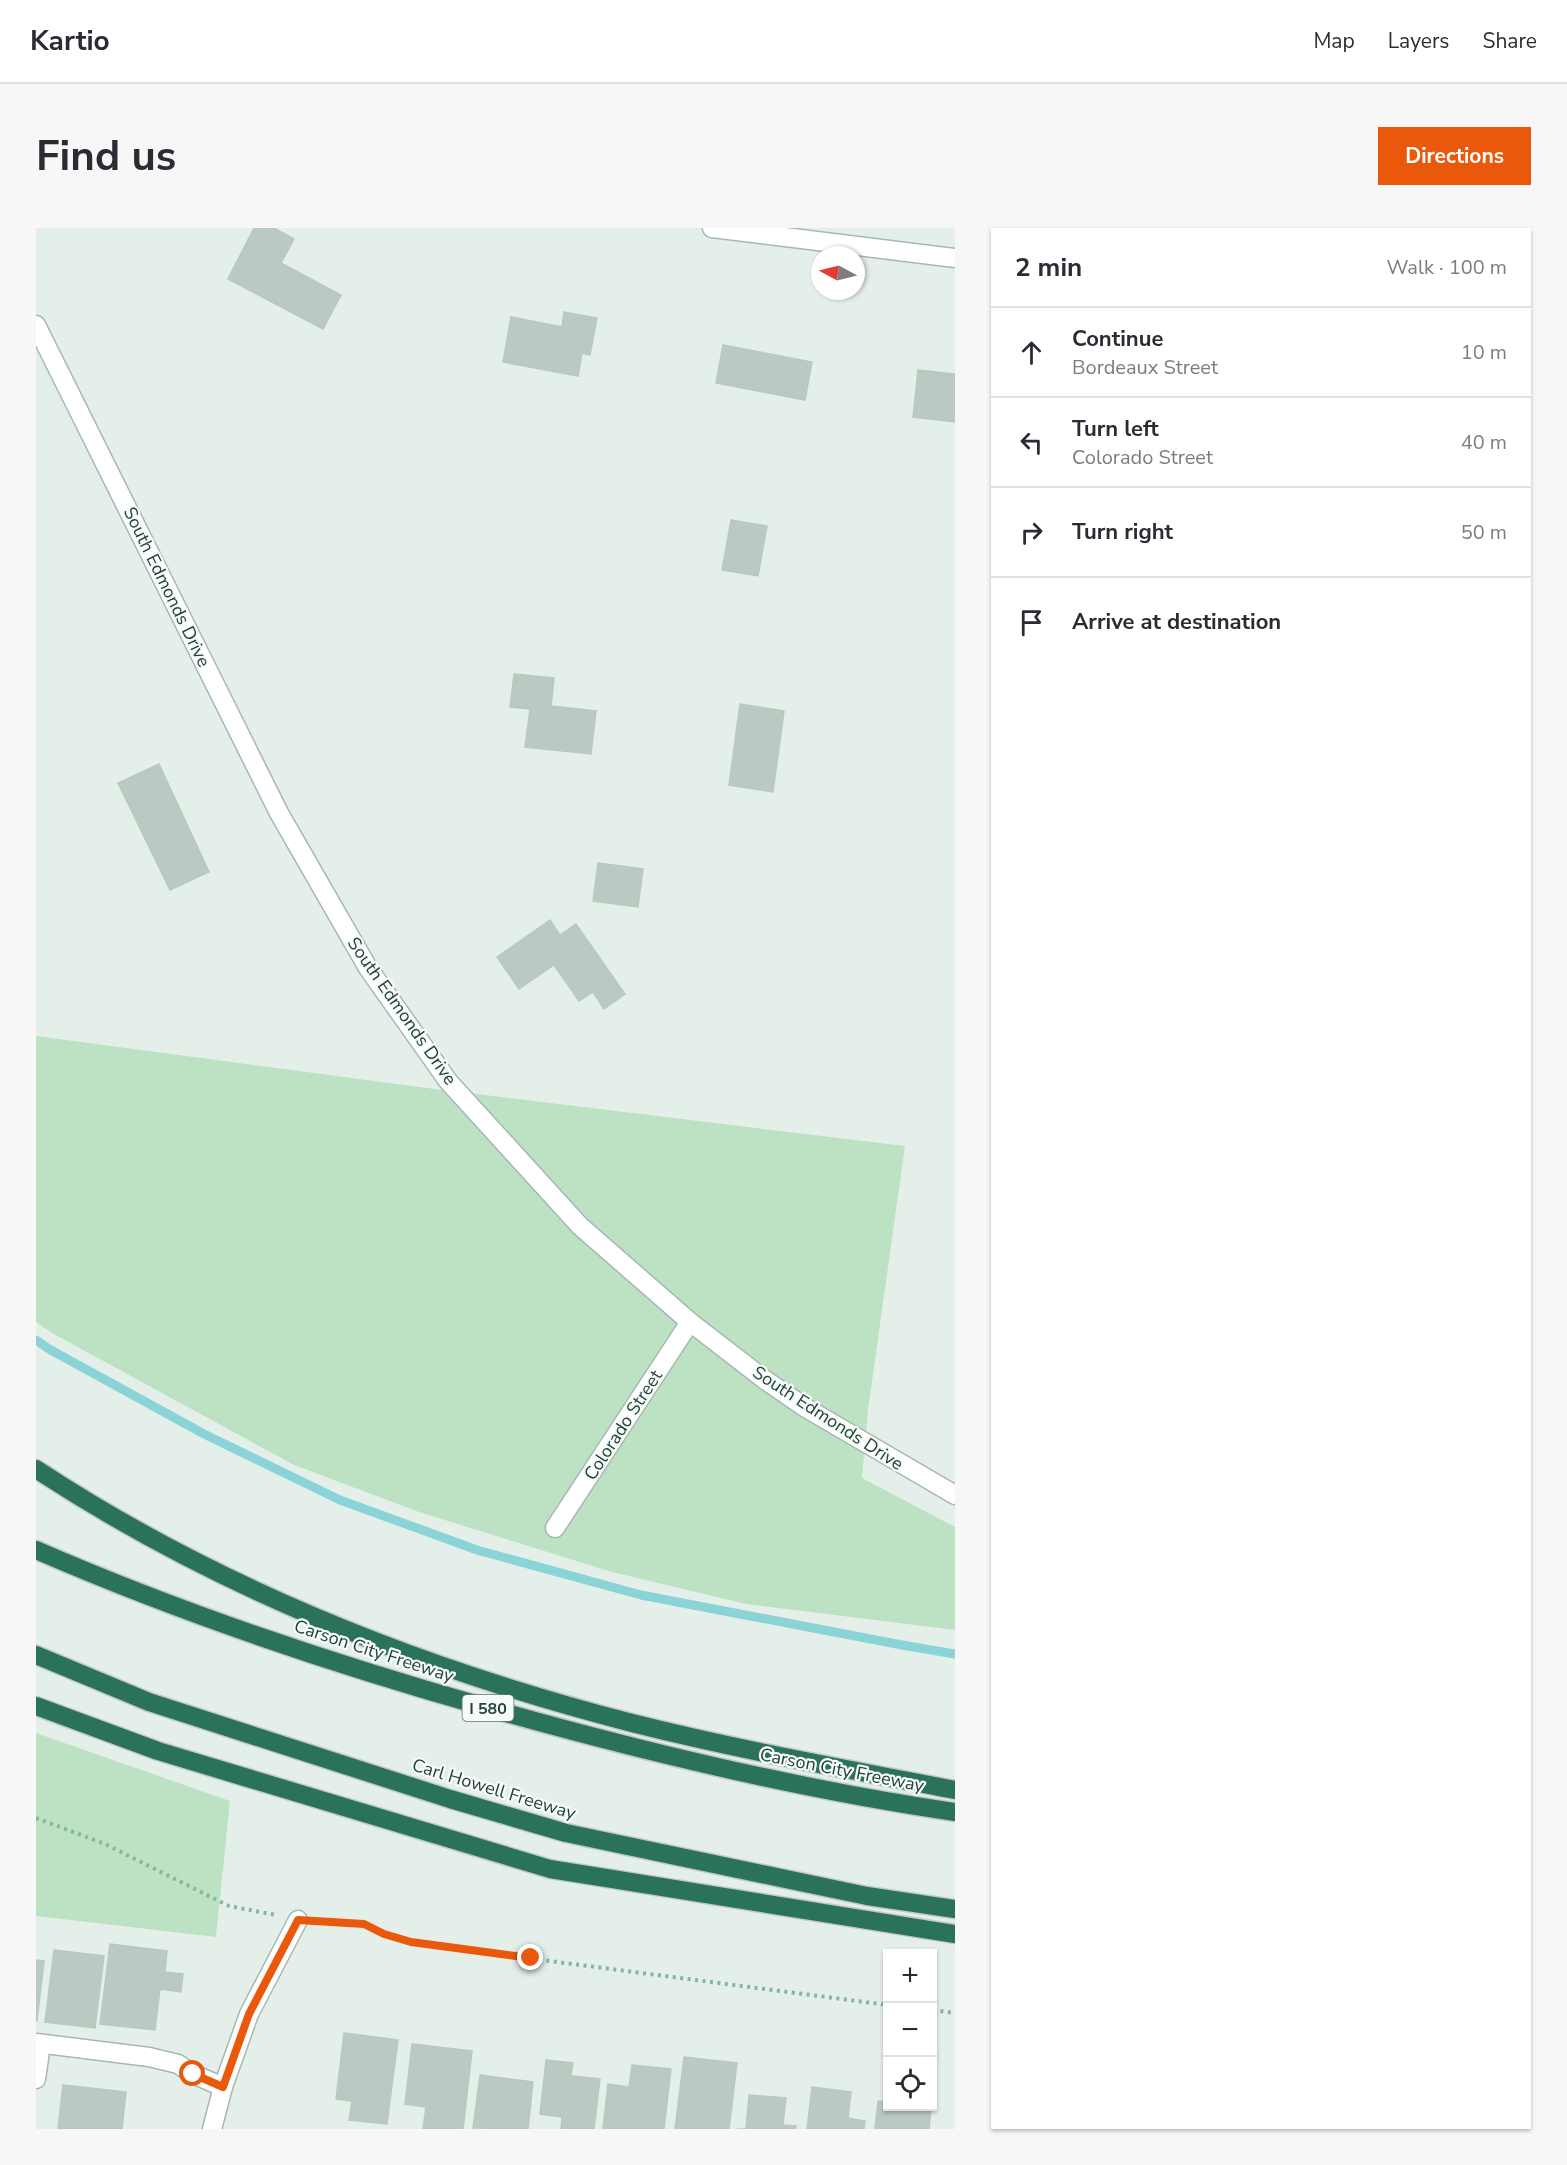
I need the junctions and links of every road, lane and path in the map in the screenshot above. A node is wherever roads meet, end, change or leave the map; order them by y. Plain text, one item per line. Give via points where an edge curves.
1 (712, 228) edge
2 (955, 258) edge
3 (36, 325) edge
4 (690, 1322) junction
5 (36, 1469) edge
6 (955, 1495) edge
7 (555, 1528) dead end
8 (36, 1550) edge
9 (36, 1655) edge
10 (36, 1706) edge
11 (955, 1790) edge
12 (955, 1812) edge
13 (36, 1818) edge
14 (955, 1910) edge
15 (298, 1920) junction
16 (955, 1934) edge
17 (883, 2004) edge
18 (937, 2011) edge
19 (955, 2013) edge
20 (38, 2043) edge
21 (36, 2079) edge
22 (223, 2087) junction
23 (212, 2129) edge

1 - 2 street
3 - 4 street, South Edmonds Drive via 279,813 368,968 448,1081 580,1226
4 - 6 street, South Edmonds Drive via 806,1408
4 - 7 street, Colorado Street
5 - 11 highway via 219,1572 326,1621 433,1662 663,1730
8 - 12 highway, Carson City Freeway / I 580 via 224,1624 379,1677 615,1743 756,1776
9 - 14 highway, Carl Howell Freeway via 149,1702 566,1833 867,1896
10 - 16 highway via 158,1751 550,1869
13 - 15 path via 105,1844 229,1906
15 - 17 path via 364,1924 411,1942
15 - 22 street via 249,2014
18 - 19 path
20 - 21 street
20 - 22 street via 149,2057 178,2064
22 - 23 street

